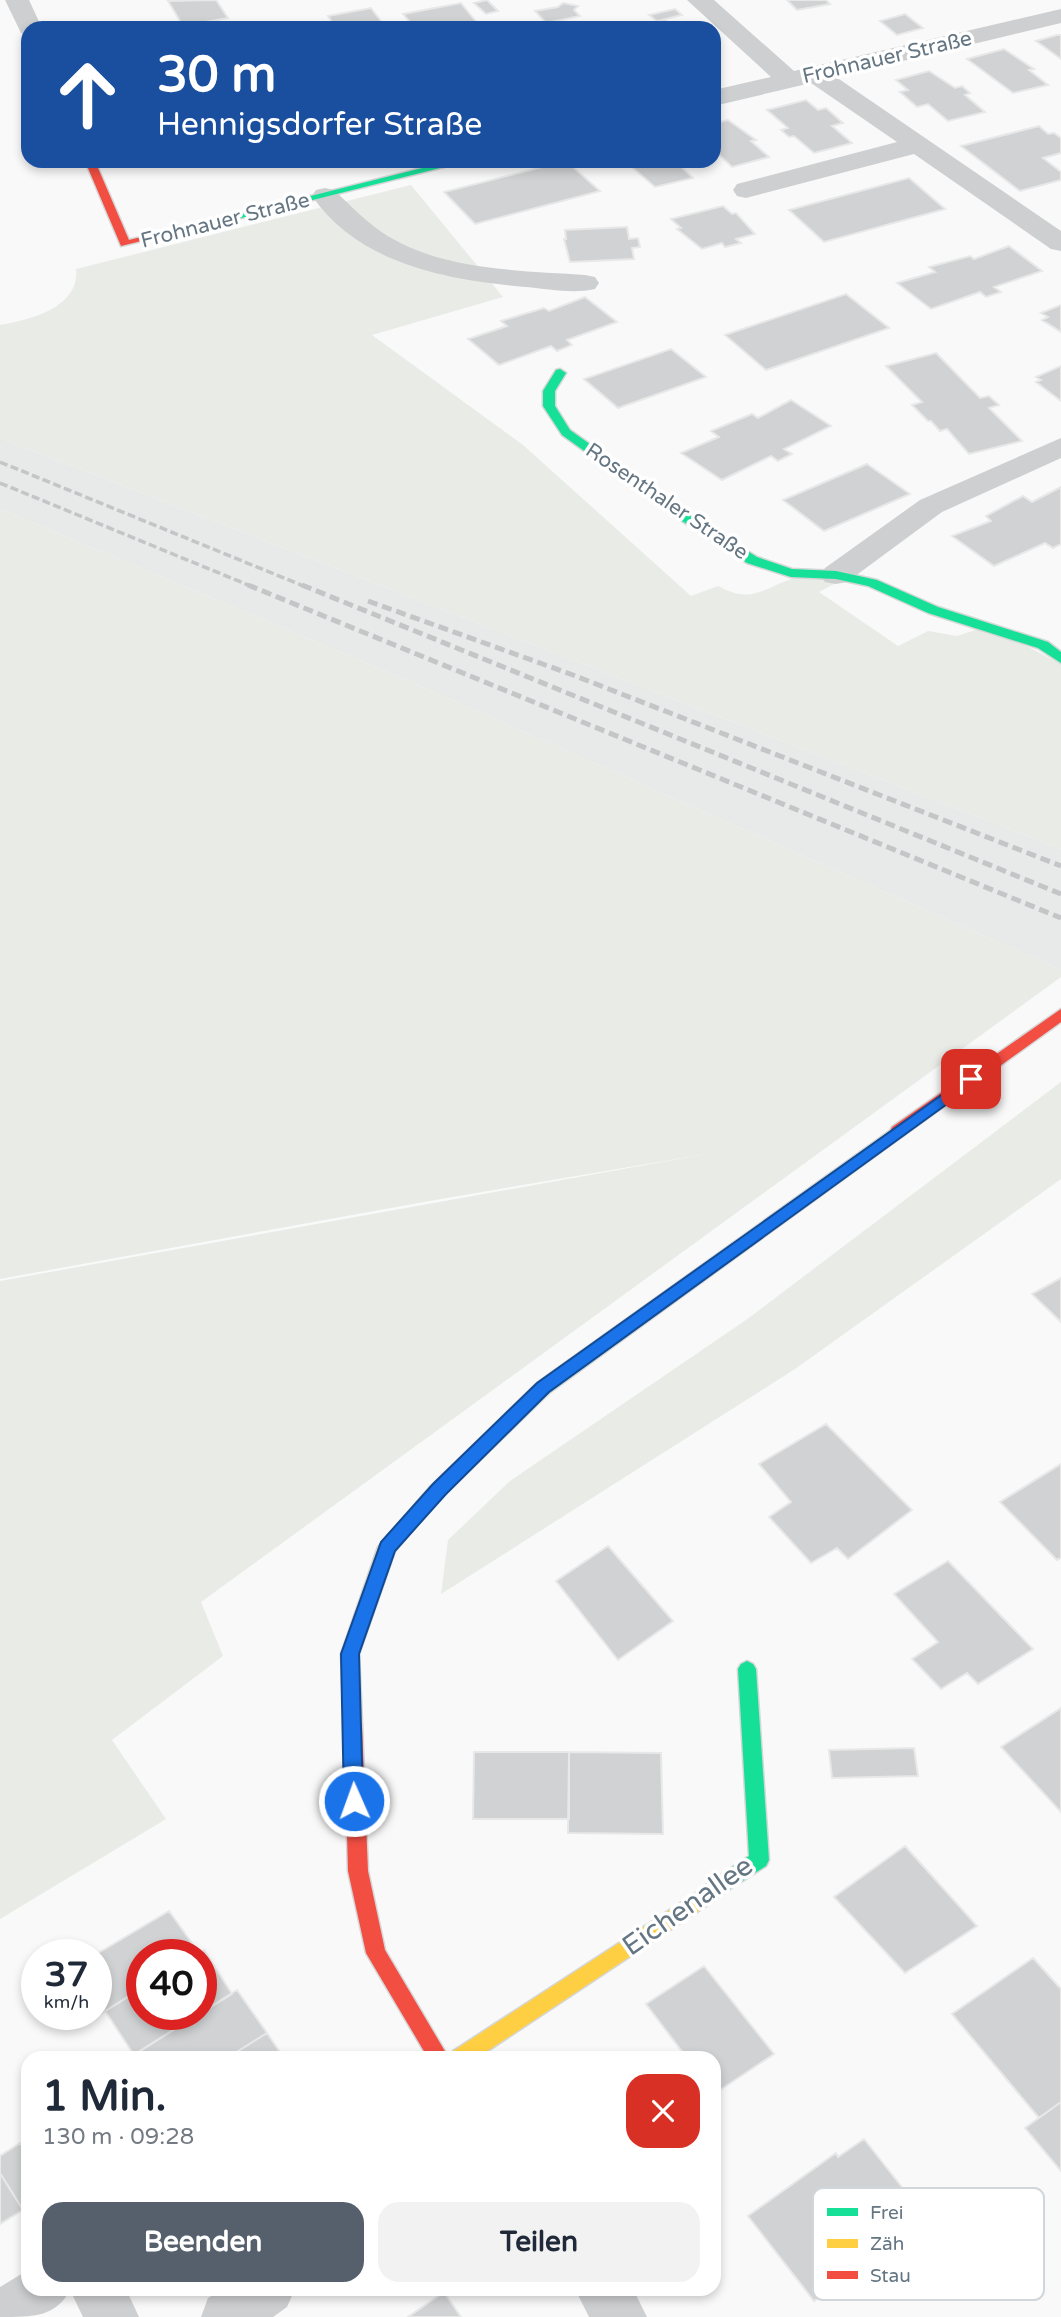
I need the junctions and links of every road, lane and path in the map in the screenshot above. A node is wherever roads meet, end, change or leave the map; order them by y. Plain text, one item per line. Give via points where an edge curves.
1 (17, 0) edge
2 (699, 0) edge
3 (1061, 16) edge
4 (27, 21) edge
5 (817, 75) junction
6 (788, 79) junction
7 (721, 96) edge
8 (916, 145) junction
9 (93, 168) edge
10 (435, 168) edge
11 (746, 190) dead end
12 (325, 196) junction
13 (1061, 243) edge
14 (585, 283) dead end
15 (560, 373) dead end
16 (1061, 447) edge
17 (836, 575) junction
18 (1061, 659) edge
19 (1061, 1014) edge
20 (747, 1669) dead end
21 (435, 2051) edge
22 (471, 2051) edge
23 (34, 2296) edge
24 (100, 2296) edge
25 (258, 2296) edge
26 (606, 2296) edge
27 (1, 2317) edge
28 (113, 2317) edge
29 (227, 2317) edge
30 (621, 2317) edge

1 - 4 street
2 - 6 street
3 - 5 street, Frohnauer Straße
5 - 6 street, Frohnauer Straße
5 - 8 street
6 - 7 street, Frohnauer Straße
8 - 11 street
8 - 13 street
9 - 12 street, Frohnauer Straße via 125,244
10 - 12 street, Frohnauer Straße
12 - 14 street, Frohnauer Straße via 374,240 419,260 498,276
15 - 17 street, Rosenthaler Straße via 549,391 549,407 566,432 752,560 791,573
16 - 17 street via 930,506
17 - 18 street, Rosenthaler Straße via 872,583 933,610 1043,645
19 - 21 street via 543,1388 439,1489 387,1547 350,1654 358,1871 376,1953
20 - 22 street, Eichenallee via 759,1860
23 - 27 street
24 - 28 street
25 - 29 street
26 - 30 street

